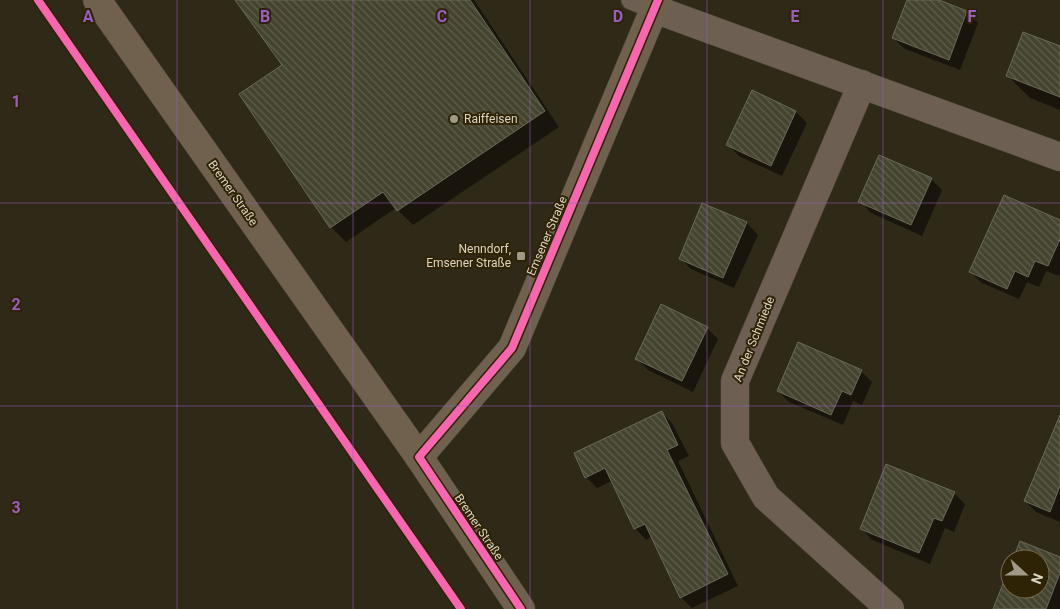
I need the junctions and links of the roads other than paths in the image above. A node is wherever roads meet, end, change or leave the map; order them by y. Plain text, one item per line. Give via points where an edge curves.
1 (97, 0) edge
2 (647, 3) edge
3 (862, 84) junction
4 (1060, 157) edge
5 (419, 457) junction
6 (521, 609) edge
7 (890, 609) edge

1 - 5 main road, Bremer Straße
2 - 3 street
2 - 5 main road, Emsener Straße via 512,348
3 - 4 street
3 - 7 street, An der Schmiede via 735,381 735,442 766,497
5 - 6 main road, Bremer Straße

